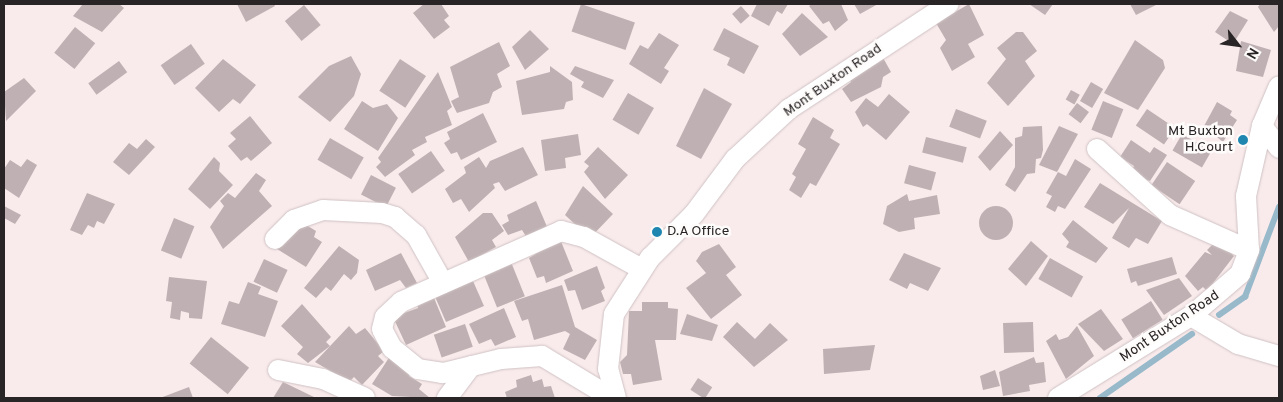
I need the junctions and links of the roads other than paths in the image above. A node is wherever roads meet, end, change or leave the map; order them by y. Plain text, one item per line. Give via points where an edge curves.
1 (949, 4) edge
2 (1279, 86) edge
3 (1262, 126) junction
4 (1279, 148) edge
5 (1097, 149) dead end
6 (275, 239) dead end
7 (1249, 250) junction
8 (642, 269) junction
9 (443, 283) junction
10 (1191, 316) junction
11 (1279, 356) edge
12 (471, 366) junction
13 (278, 370) dead end
14 (365, 398) edge
15 (447, 398) edge
16 (614, 398) edge
17 (1058, 398) edge

1 - 8 street, Mont Buxton Road via 789,109 736,160 694,214
2 - 3 street, Mont Buxton Road
3 - 4 street
3 - 7 street, Mont Buxton Road via 1246,196
5 - 7 street via 1170,216
6 - 9 street via 294,220 323,210 382,213 396,217 416,234
7 - 10 street, Mont Buxton Road via 1240,274
8 - 9 street via 584,237 561,231
8 - 16 street, Mont Buxton Road via 614,314 608,369
9 - 12 street via 401,302 385,317 382,329 392,348 418,369 443,373
10 - 11 street via 1238,344
10 - 17 street, Mont Buxton Road
12 - 15 street
12 - 16 street via 542,356
13 - 14 street via 323,379

